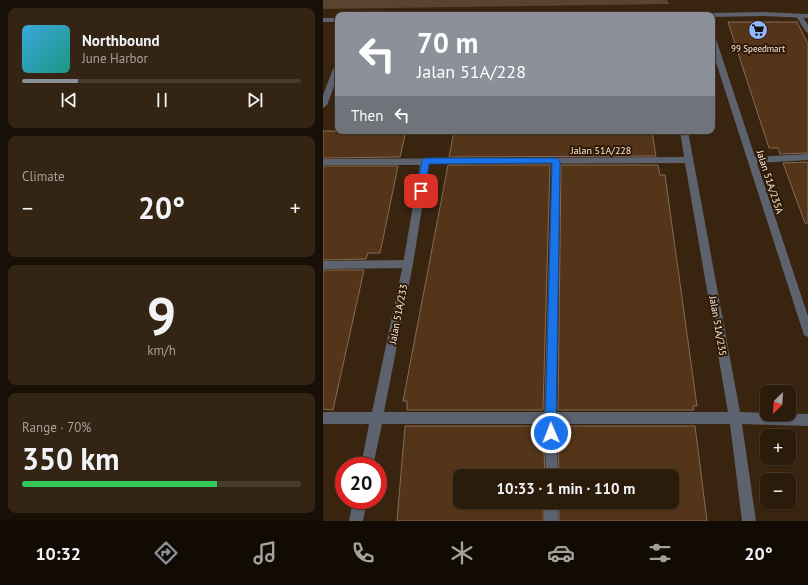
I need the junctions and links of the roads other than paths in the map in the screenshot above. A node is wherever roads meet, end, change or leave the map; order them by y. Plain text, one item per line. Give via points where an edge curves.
1 (715, 15) edge
2 (799, 16) junction
3 (808, 16) edge
4 (323, 20) edge
5 (335, 20) edge
6 (808, 32) edge
7 (715, 48) edge
8 (331, 81) edge
9 (323, 105) edge
10 (684, 134) edge
11 (808, 156) edge
12 (688, 160) junction
13 (751, 160) junction
14 (425, 161) junction
15 (556, 161) junction
16 (323, 162) edge
17 (408, 264) junction
18 (323, 266) edge
19 (808, 332) edge
20 (323, 418) edge
21 (377, 418) junction
22 (550, 418) junction
23 (735, 418) junction
24 (808, 420) edge
25 (369, 457) edge
26 (552, 469) edge
27 (358, 509) edge
28 (551, 509) edge
29 (356, 521) edge
30 (551, 521) edge
31 (749, 521) edge

1 - 2 street
2 - 3 street
2 - 6 street
4 - 5 street
7 - 13 street, Jalan 51A/235A
8 - 9 street
10 - 12 street, Jalan 51A/235
11 - 13 street
12 - 15 street, Jalan 51A/228
12 - 23 street, Jalan 51A/235
13 - 19 street, Jalan 51A/235A
14 - 15 street, Jalan 51A/228
14 - 16 street, Jalan 51A/228
14 - 17 street, Jalan 51A/233
15 - 22 street
17 - 18 street
17 - 21 street, Jalan 51A/233
20 - 21 street
21 - 22 street
21 - 25 street, Jalan 51A/233
22 - 23 street
22 - 26 street
23 - 24 street
23 - 31 street, Jalan 51A/235
27 - 29 street
28 - 30 street

